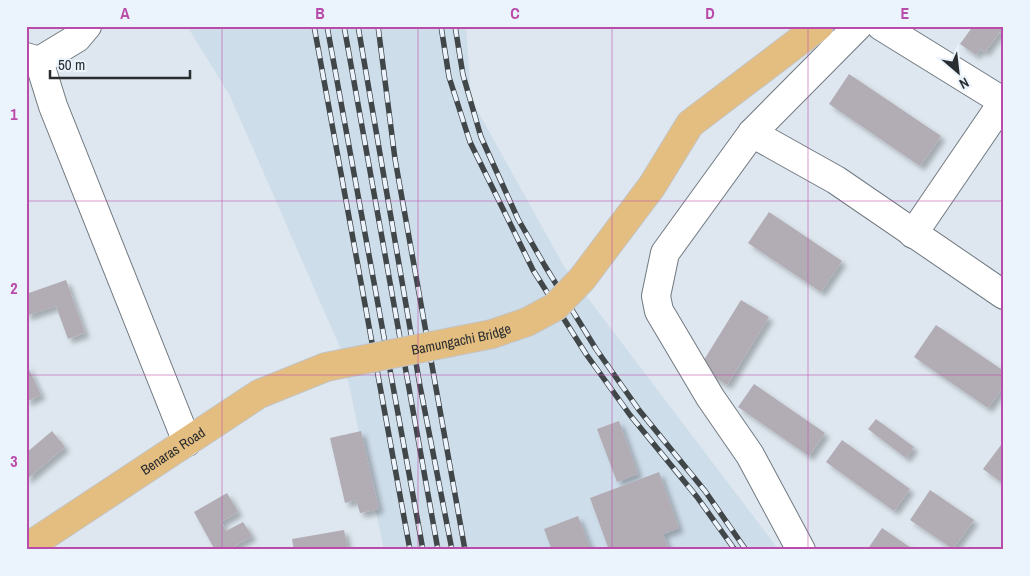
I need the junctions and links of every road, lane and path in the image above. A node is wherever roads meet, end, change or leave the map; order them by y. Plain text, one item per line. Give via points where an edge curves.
1 (87, 26) edge
2 (858, 26) edge
3 (881, 26) edge
4 (813, 28) edge
5 (33, 59) edge
6 (1004, 102) edge
7 (752, 133) junction
8 (913, 234) junction
9 (1004, 296) edge
10 (326, 367) joint
11 (187, 442) junction
12 (26, 548) edge
13 (801, 550) edge

1 - 5 street via 77,38
2 - 7 street
3 - 6 street
4 - 10 main road, Bamungachi Bridge, bridge via 690,124 652,186 582,280 554,307 527,322 492,334
5 - 11 street
6 - 8 street
7 - 8 street via 836,180
7 - 13 street via 665,253 656,296 659,311 710,397 750,456
8 - 9 street
10 - 11 main road, Benaras Road via 259,394
11 - 12 main road, Benaras Road

